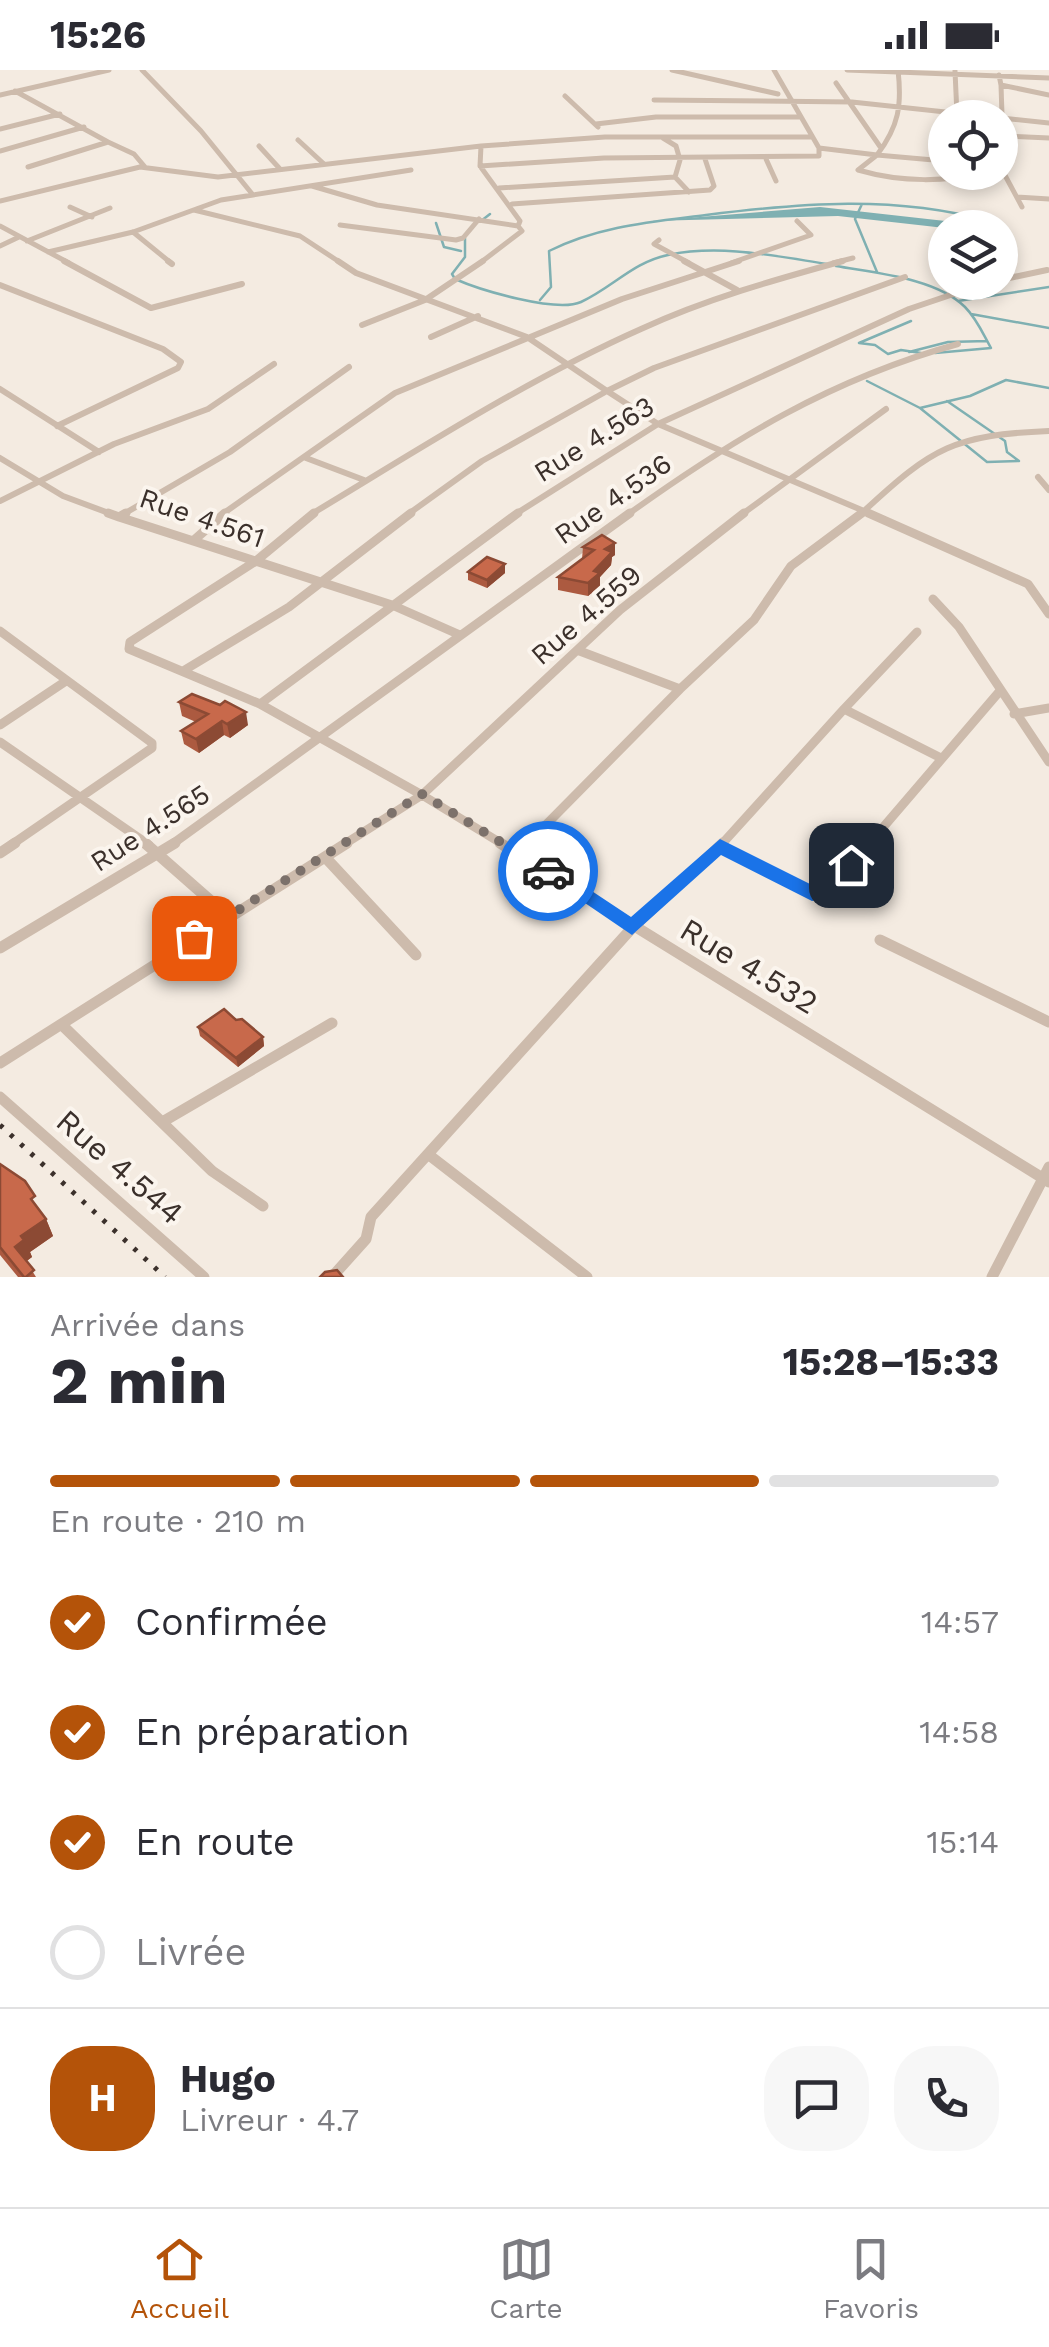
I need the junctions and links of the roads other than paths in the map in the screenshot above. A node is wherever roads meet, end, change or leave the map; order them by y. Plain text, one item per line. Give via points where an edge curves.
1 (110, 70) edge
2 (142, 70) edge
3 (672, 70) edge
4 (774, 70) edge
5 (847, 70) edge
6 (898, 72) edge
7 (75, 73) edge
8 (956, 73) edge
9 (1003, 74) edge
10 (1049, 78) edge
11 (836, 83) dead end
12 (1002, 85) junction
13 (15, 91) junction
14 (0, 95) edge
15 (565, 96) dead end
16 (1049, 96) edge
17 (791, 98) junction
18 (654, 100) dead end
19 (957, 100) edge
20 (1000, 100) edge
21 (850, 104) junction
22 (902, 108) junction
23 (928, 111) edge
24 (60, 114) junction
25 (801, 117) junction
26 (1018, 119) edge
27 (1049, 122) edge
28 (596, 124) junction
29 (84, 127) junction
30 (0, 129) edge
31 (660, 136) junction
32 (811, 136) junction
33 (605, 137) junction
34 (1018, 137) edge
35 (1049, 138) edge
36 (298, 140) dead end
37 (108, 142) junction
38 (259, 146) dead end
39 (481, 146) junction
40 (819, 148) junction
41 (0, 150) edge
42 (879, 151) junction
43 (677, 158) junction
44 (928, 158) edge
45 (705, 159) junction
46 (766, 159) junction
47 (324, 164) junction
48 (480, 166) junction
49 (28, 167) dead end
50 (145, 167) junction
51 (280, 169) junction
52 (411, 170) dead end
53 (236, 175) junction
54 (675, 177) junction
55 (928, 180) edge
56 (776, 181) dead end
57 (309, 186) junction
58 (500, 188) junction
59 (1013, 190) edge
60 (691, 194) junction
61 (253, 195) junction
62 (1017, 198) junction
63 (1049, 198) edge
64 (0, 201) edge
65 (512, 204) junction
66 (70, 207) dead end
67 (1022, 207) dead end
68 (110, 208) dead end
69 (194, 210) junction
70 (92, 217) junction
71 (479, 219) junction
72 (797, 221) dead end
73 (340, 225) dead end
74 (0, 226) edge
75 (518, 226) junction
76 (134, 232) junction
77 (23, 239) junction
78 (659, 240) dead end
79 (0, 246) edge
80 (48, 252) junction
81 (853, 258) dead end
82 (172, 264) dead end
83 (1047, 270) edge
84 (702, 271) junction
85 (1018, 276) edge
86 (904, 277) dead end
87 (242, 284) dead end
88 (0, 285) edge
89 (737, 290) junction
90 (424, 300) junction
91 (934, 300) edge
92 (478, 316) junction
93 (362, 326) dead end
94 (431, 337) dead end
95 (527, 337) junction
96 (958, 344) dead end
97 (274, 364) dead end
98 (568, 365) junction
99 (349, 367) dead end
100 (0, 389) edge
101 (607, 391) junction
102 (886, 408) dead end
103 (658, 424) junction
104 (57, 426) junction
105 (1049, 431) edge
106 (967, 436) joint
107 (950, 440) joint
108 (99, 452) junction
109 (720, 452) junction
110 (0, 458) edge
111 (306, 458) junction
112 (1038, 477) dead end
113 (787, 479) junction
114 (364, 480) junction
115 (39, 483) junction
116 (1049, 490) edge
117 (0, 501) edge
118 (864, 511) junction
119 (120, 517) junction
120 (193, 541) junction
121 (256, 561) junction
122 (320, 580) junction
123 (933, 599) dead end
124 (392, 605) junction
125 (1049, 614) edge
126 (0, 631) edge
127 (917, 632) dead end
128 (460, 634) junction
129 (577, 650) junction
130 (182, 671) junction
131 (66, 681) junction
132 (680, 689) junction
133 (1000, 692) junction
134 (260, 704) junction
135 (1049, 708) edge
136 (844, 709) junction
137 (1014, 714) junction
138 (0, 725) edge
139 (318, 737) junction
140 (0, 742) edge
141 (941, 758) junction
142 (1049, 762) edge
143 (422, 794) junction
144 (82, 796) junction
145 (720, 846) junction
146 (519, 852) junction
147 (0, 853) edge
148 (160, 853) junction
149 (325, 857) junction
150 (228, 916) junction
151 (632, 928) junction
152 (880, 940) dead end
153 (0, 948) edge
154 (416, 956) dead end
155 (1049, 1022) edge
156 (332, 1023) dead end
157 (62, 1025) junction
158 (0, 1063) edge
159 (0, 1098) edge
160 (164, 1120) junction
161 (429, 1155) junction
162 (1047, 1176) edge
163 (263, 1206) dead end
164 (204, 1277) edge
165 (332, 1277) edge
166 (587, 1277) edge
167 (992, 1277) edge

1 - 7 street
2 - 53 street
3 - 17 street
4 - 17 street
5 - 6 street
6 - 8 street
6 - 22 street
7 - 13 street
8 - 9 street
8 - 19 street
9 - 10 street
9 - 12 street
11 - 21 street
12 - 16 street
12 - 20 street
13 - 14 street
13 - 24 street
15 - 28 street
17 - 18 street
17 - 21 street
17 - 25 street
21 - 22 street
21 - 42 street
22 - 23 street
22 - 42 street
24 - 29 street
24 - 30 street
25 - 28 street
25 - 32 street
26 - 27 street
28 - 33 street
29 - 37 street
29 - 41 street
31 - 32 street
31 - 33 street
31 - 43 street via 676,146
32 - 40 street
33 - 39 street
34 - 35 street
36 - 47 street
37 - 49 street
37 - 50 street
38 - 51 street
39 - 47 street
39 - 48 street
40 - 42 street
40 - 46 street via 815,158
42 - 44 street
42 - 55 street via 859,171
43 - 45 street
43 - 48 street
43 - 54 street
45 - 46 street
45 - 60 street via 714,188
46 - 56 street
47 - 51 street
48 - 58 street
50 - 53 street
50 - 64 street
51 - 53 street
52 - 57 street
53 - 61 street
54 - 58 street
54 - 60 street
57 - 61 street
57 - 71 street via 376,205
58 - 65 street
59 - 62 street
60 - 65 street
61 - 69 street
62 - 63 street
62 - 67 street
65 - 75 street
66 - 70 street
68 - 70 street
69 - 76 street
69 - 90 street via 300,236 356,273
70 - 77 street
71 - 73 street via 456,240
71 - 75 street
72 - 84 street via 811,235
74 - 77 street
75 - 90 street via 522,230
76 - 80 street
76 - 82 street
77 - 79 street
77 - 80 street
78 - 84 street via 654,243
80 - 87 street via 151,308
81 - 89 street
83 - 85 street
84 - 89 street
84 - 95 street
86 - 101 street
88 - 104 street via 181,362
89 - 98 street
90 - 92 street
90 - 93 street
91 - 103 street, Rue 4.563
92 - 94 street
92 - 95 street
95 - 98 street
95 - 111 street via 396,393
96 - 109 street, Rue 4.536 via 849,377
97 - 108 street via 208,410
98 - 101 street
98 - 114 street
99 - 119 street, Rue 4.561 via 230,452
100 - 104 street
101 - 103 street
101 - 122 street via 482,461
102 - 113 street
103 - 109 street
103 - 124 street, Rue 4.563 via 522,509
104 - 108 street
105 - 106 street
106 - 107 street
107 - 118 street
108 - 115 street
109 - 113 street
109 - 128 street, Rue 4.536
110 - 115 street
111 - 114 street
111 - 120 street
112 - 116 street
113 - 118 street
113 - 129 street, Rue 4.559
114 - 121 street
115 - 117 street
115 - 119 street
118 - 125 street via 1024,582
118 - 132 street via 792,566 754,620
119 - 120 street, Rue 4.561
120 - 121 street, Rue 4.561
121 - 122 street, Rue 4.561
121 - 130 street, Rue 4.532 via 130,642 129,649
122 - 124 street, Rue 4.561
122 - 130 street via 289,607
123 - 133 street
124 - 128 street, Rue 4.561
124 - 134 street, Rue 4.563
126 - 131 street
127 - 136 street
128 - 139 street, Rue 4.536
129 - 132 street
129 - 143 street, Rue 4.559
130 - 134 street, Rue 4.532
131 - 138 street
131 - 144 street via 152,743 150,752
132 - 146 street
133 - 137 street
133 - 141 street
134 - 139 street, Rue 4.532
135 - 137 street
136 - 141 street
136 - 145 street
137 - 142 street
139 - 143 street, Rue 4.532
139 - 148 street, Rue 4.565
140 - 144 street
141 - 145 street via 821,895
143 - 146 street, Rue 4.532
143 - 149 street
144 - 147 street
144 - 148 street
145 - 151 street
146 - 151 street, Rue 4.532
148 - 150 street
148 - 153 street, Rue 4.565
149 - 150 street
149 - 154 street
150 - 157 street
151 - 161 street
151 - 162 street, Rue 4.532
152 - 155 street
156 - 160 street
157 - 158 street
157 - 160 street
159 - 164 street, Rue 4.544
160 - 163 street via 212,1171
161 - 165 street via 371,1218 366,1239
161 - 166 street
162 - 167 street

